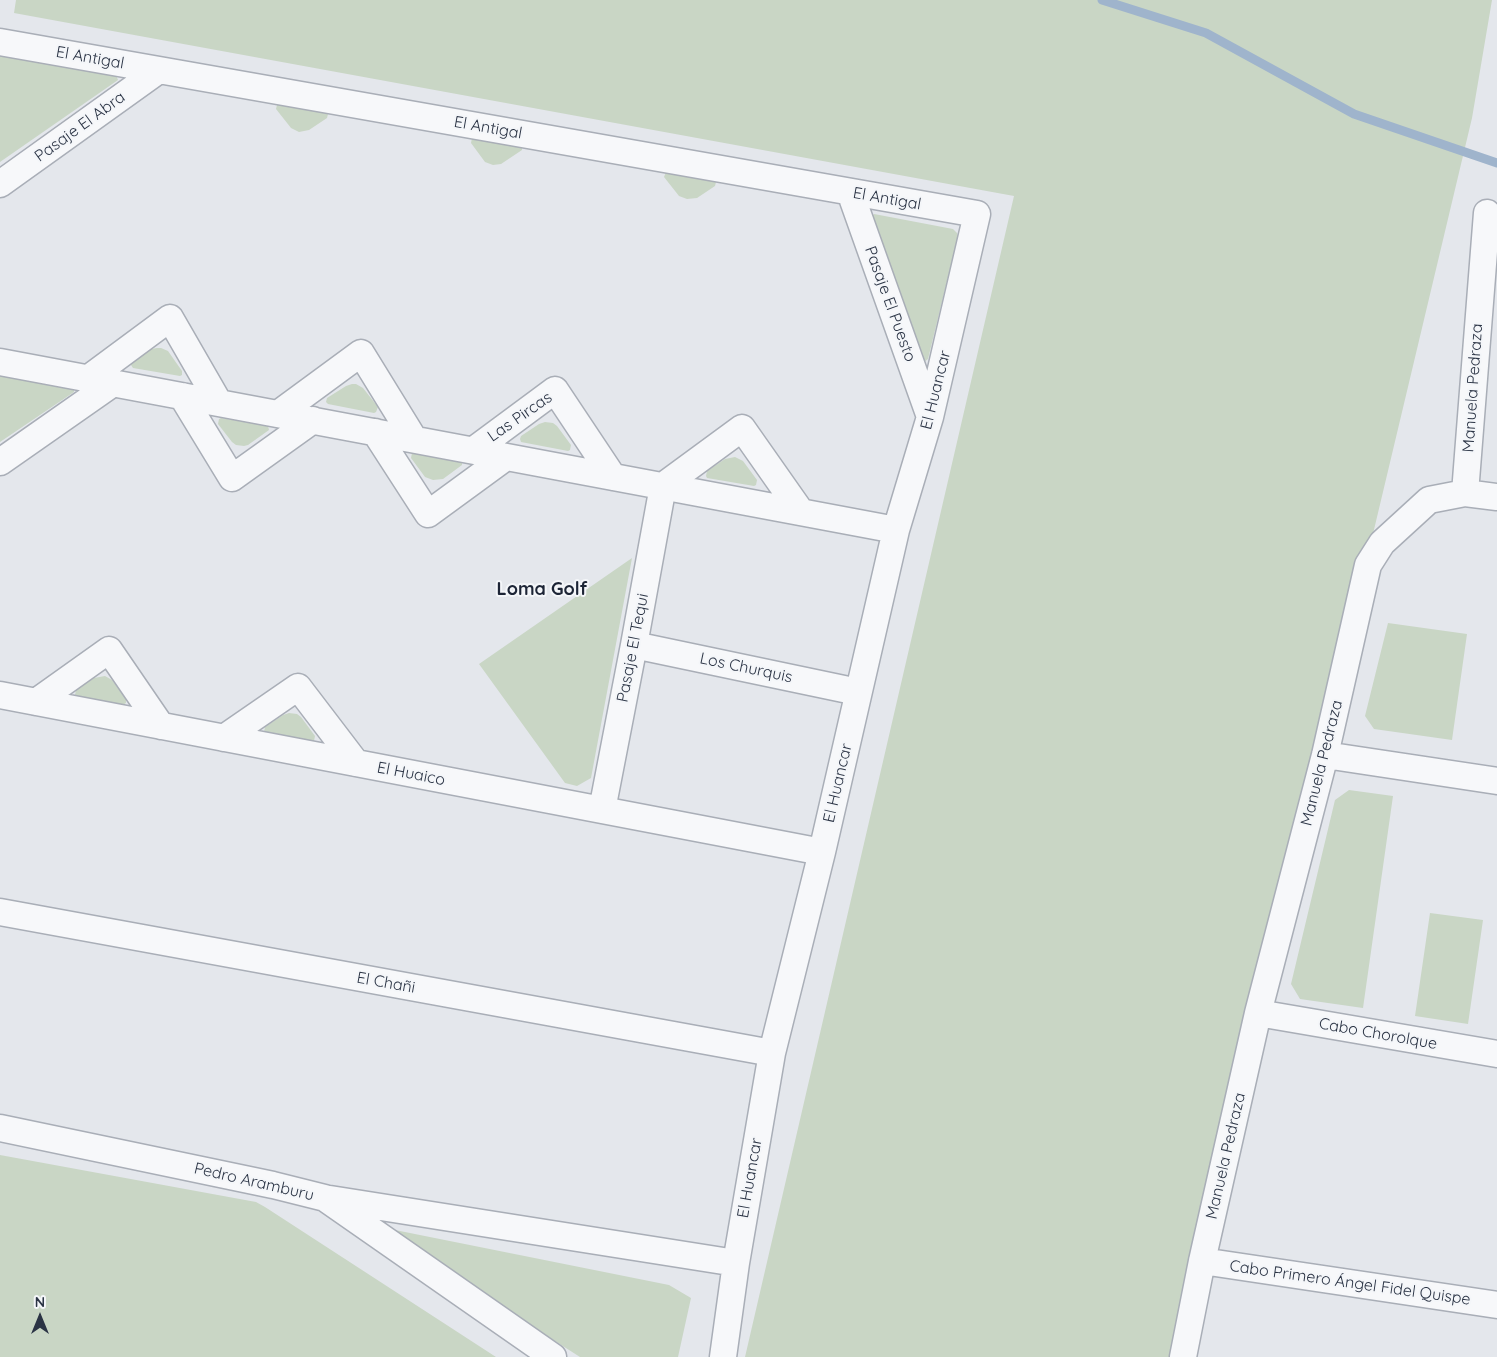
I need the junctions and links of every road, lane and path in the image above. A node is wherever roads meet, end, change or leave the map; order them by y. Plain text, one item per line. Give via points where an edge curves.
1 (0, 42) edge
2 (160, 70) junction
3 (0, 184) edge
4 (850, 192) junction
5 (977, 214) joint
6 (1487, 214) dead end
7 (0, 362) edge
8 (101, 381) junction
9 (182, 396) junction
10 (218, 403) junction
11 (278, 414) junction
12 (930, 417) junction
13 (313, 420) junction
14 (375, 432) junction
15 (414, 439) junction
16 (474, 450) junction
17 (506, 457) junction
18 (0, 462) edge
19 (613, 477) junction
20 (663, 486) junction
21 (1465, 493) junction
22 (1497, 497) edge
23 (801, 512) junction
24 (896, 530) junction
25 (634, 645) junction
26 (858, 692) junction
27 (0, 695) edge
28 (36, 702) junction
29 (161, 726) junction
30 (224, 738) junction
31 (1325, 755) junction
32 (356, 763) junction
33 (1497, 781) edge
34 (602, 810) junction
35 (822, 852) junction
36 (0, 912) edge
37 (1258, 1013) junction
38 (772, 1053) junction
39 (1497, 1054) edge
40 (0, 1128) edge
41 (324, 1198) junction
42 (1202, 1261) junction
43 (736, 1263) junction
44 (1497, 1304) edge
45 (552, 1357) edge
46 (723, 1357) edge
47 (1183, 1357) edge

1 - 2 street, El Antigal
2 - 3 street, Pasaje El Abra
2 - 4 street, El Antigal
4 - 5 street, El Antigal
4 - 12 street, Pasaje El Puesto
5 - 12 street, El Huancar
6 - 21 street, Manuela Pedraza
7 - 8 street, Las Pircas
8 - 9 street, Las Pircas
8 - 10 street via 170,318
8 - 18 street
9 - 10 street, Las Pircas
9 - 13 street via 232,478
10 - 11 street, Las Pircas
11 - 13 street, Las Pircas
11 - 15 street via 361,353
12 - 24 street, El Huancar
13 - 14 street, Las Pircas
14 - 15 street, Las Pircas
14 - 17 street, Las Pircas via 428,514
15 - 16 street, Las Pircas
16 - 17 street, Las Pircas
16 - 19 street, Las Pircas via 554,390
17 - 19 street, Las Pircas
19 - 20 street, Las Pircas
20 - 23 street, Las Pircas
20 - 23 street via 742,428
20 - 25 street, Pasaje El Tequi
21 - 22 street
21 - 31 street, Manuela Pedraza via 1429,500 1382,543 1368,565
23 - 24 street, Las Pircas
24 - 26 street, El Huancar
25 - 26 street, Los Churquis
25 - 34 street, Pasaje El Tequi
26 - 35 street, El Huancar
27 - 28 street, El Huaico
28 - 29 street, El Huaico
28 - 29 street via 109,650
29 - 30 street, El Huaico
30 - 32 street, El Huaico
30 - 32 street via 298,687
31 - 33 street
31 - 37 street, Manuela Pedraza
32 - 34 street, El Huaico
34 - 35 street, El Huaico
35 - 38 street, El Huancar
36 - 38 street, El Chañi
37 - 39 street, Cabo Chorolque
37 - 42 street, Manuela Pedraza
38 - 43 street, El Huancar
40 - 41 street, Pedro Aramburu
41 - 43 street
41 - 45 street, Pedro Aramburu
42 - 44 street, Cabo Primero Ángel Fidel Quispe
42 - 47 street, Manuela Pedraza
43 - 46 street, El Huancar

